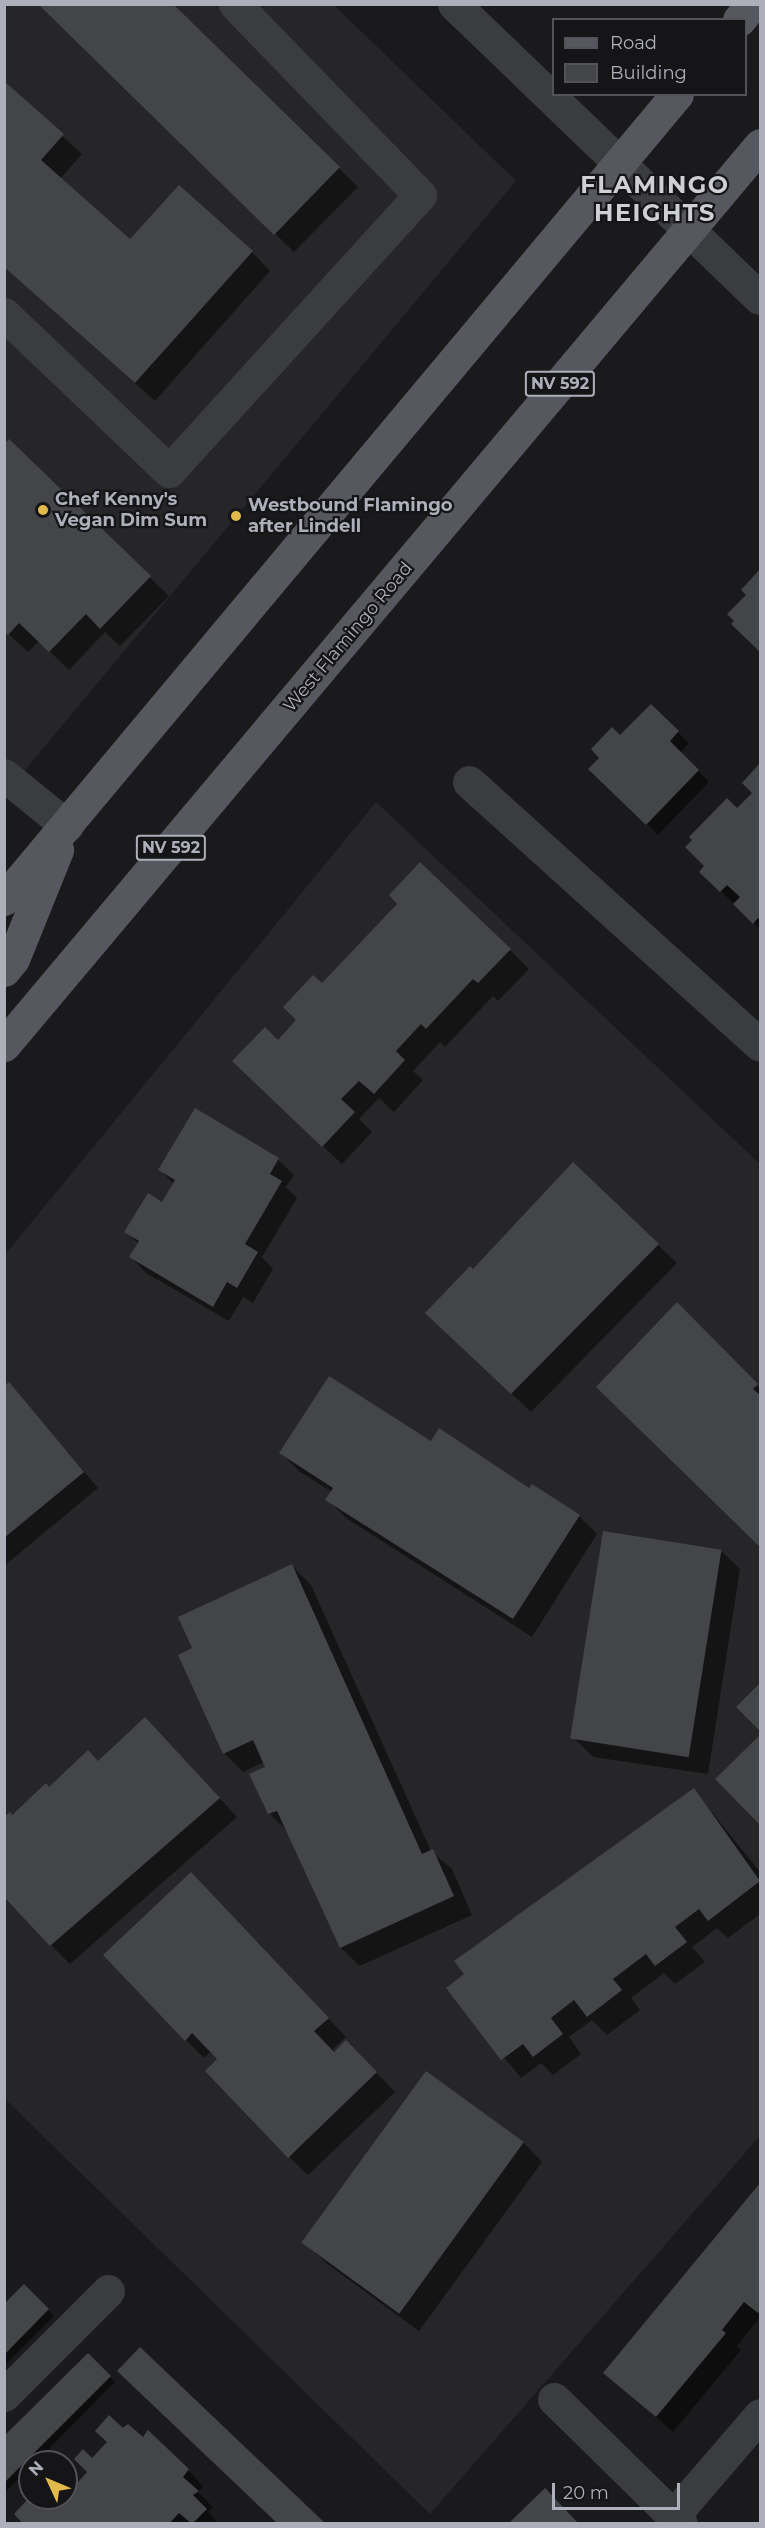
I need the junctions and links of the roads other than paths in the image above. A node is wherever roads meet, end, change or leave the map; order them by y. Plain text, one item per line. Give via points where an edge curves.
1 (235, 4) edge
2 (454, 4) edge
3 (752, 4) edge
4 (741, 18) edge
5 (675, 96) edge
6 (760, 145) edge
7 (619, 163) junction
8 (688, 231) junction
9 (760, 298) edge
10 (4, 314) edge
11 (4, 775) edge
12 (469, 782) dead end
13 (67, 826) junction
14 (4, 899) edge
15 (4, 970) edge
16 (4, 1045) edge
17 (760, 1045) edge
18 (108, 2291) dead end
19 (4, 2395) edge
20 (554, 2399) dead end
21 (760, 2415) edge
22 (677, 2519) edge

1 - 10 street via 420,195 169,471
2 - 7 street
3 - 4 main road
5 - 7 main road
6 - 8 main road, West Flamingo Road / NV 592
7 - 8 street
7 - 13 main road
8 - 9 street
8 - 16 main road, West Flamingo Road / NV 592
11 - 13 street
12 - 17 street
13 - 14 main road
13 - 15 main road via 14,959
18 - 19 street
20 - 22 street
21 - 22 street

